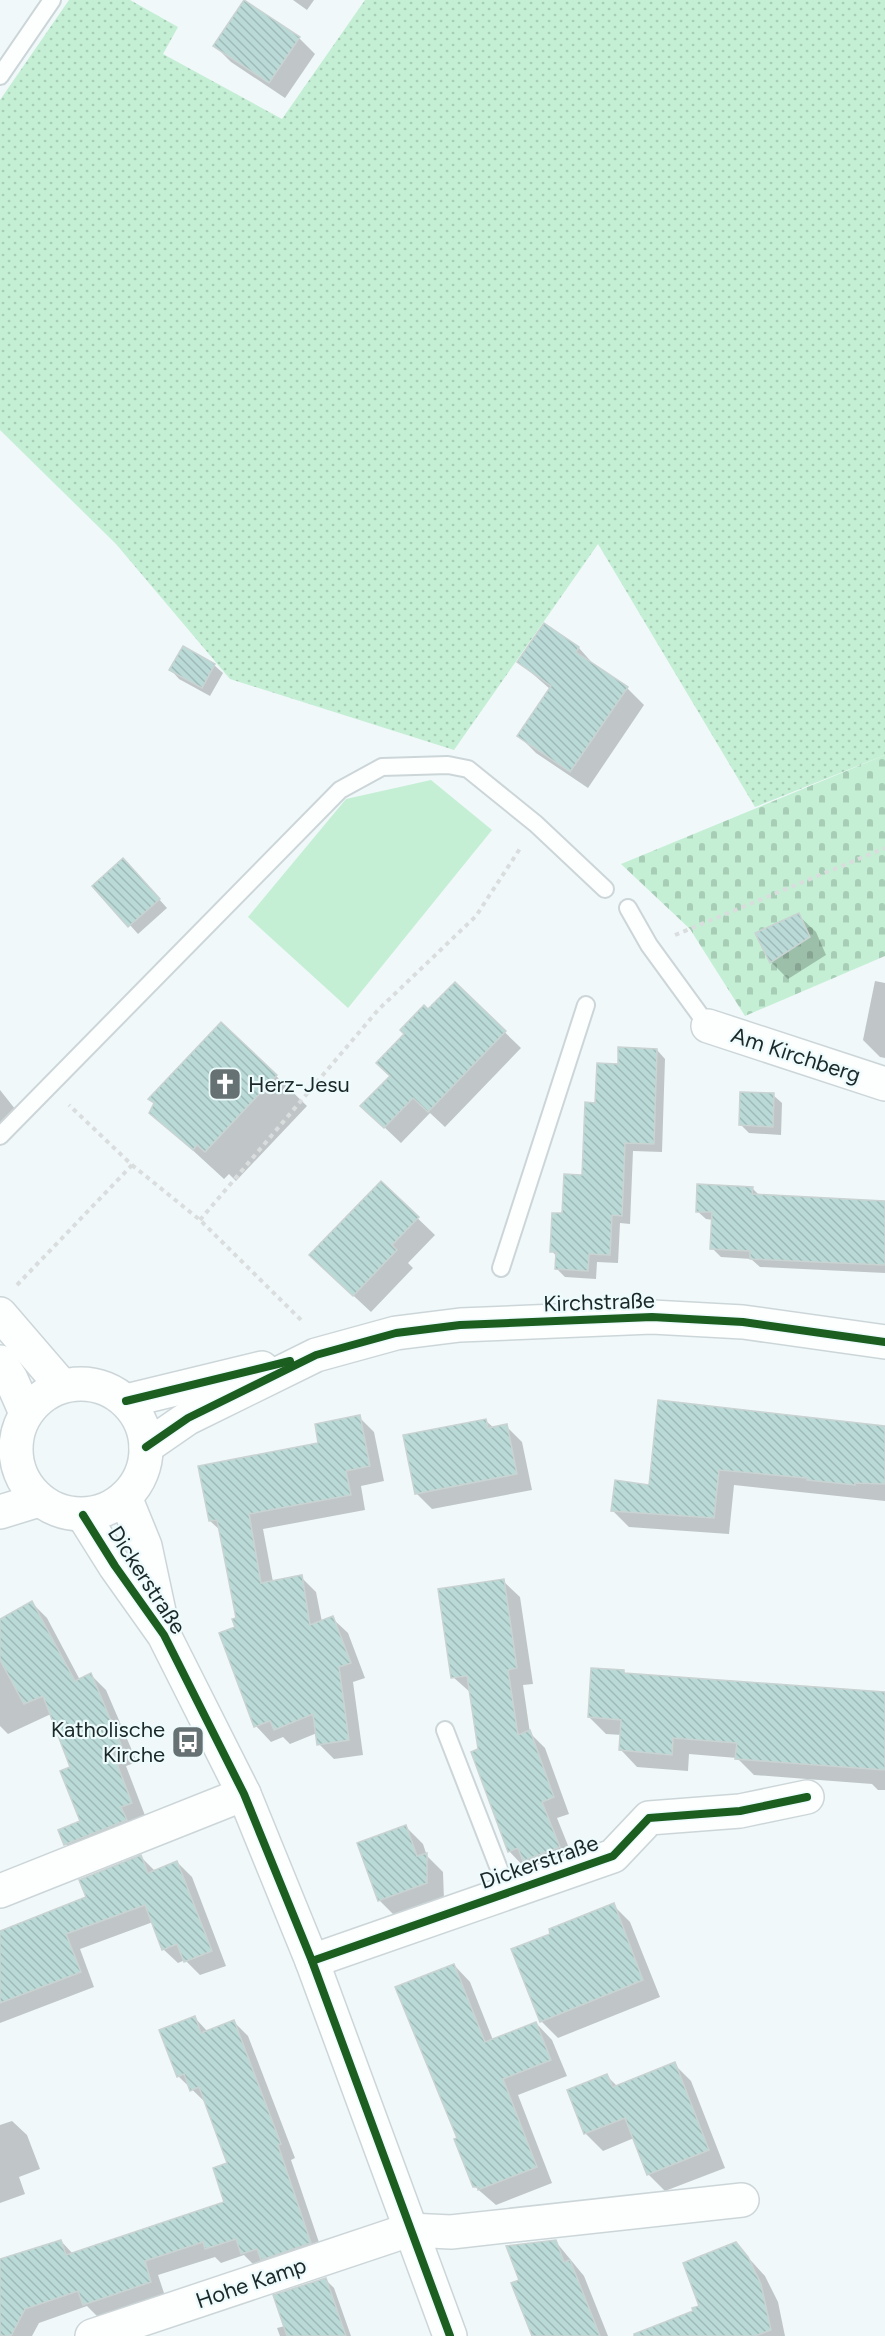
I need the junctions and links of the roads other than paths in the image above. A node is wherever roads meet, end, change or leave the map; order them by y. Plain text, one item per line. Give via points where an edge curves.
1 (52, 0) edge
2 (0, 75) edge
3 (605, 889) dead end
4 (628, 908) dead end
5 (586, 1005) dead end
6 (708, 1026) joint
7 (885, 1084) edge
8 (0, 1136) edge
9 (501, 1268) dead end
10 (4, 1304) edge
11 (885, 1342) edge
12 (324, 1353) junction
13 (0, 1362) edge
14 (62, 1386) junction
15 (126, 1401) junction
16 (26, 1413) junction
17 (146, 1447) junction
18 (8, 1468) edge
19 (125, 1497) junction
20 (39, 1500) junction
21 (0, 1512) edge
22 (83, 1515) junction
23 (164, 1635) junction
24 (445, 1730) dead end
25 (244, 1794) junction
26 (807, 1797) dead end
27 (0, 1891) edge
28 (508, 1892) junction
29 (312, 1961) junction
30 (742, 2200) dead end
31 (409, 2230) junction
32 (92, 2336) edge
33 (450, 2336) edge

1 - 2 lane
3 - 8 lane via 536,824 468,769 448,765 382,767 340,790
4 - 6 lane via 649,945
5 - 9 lane
6 - 7 street, Am Kirchberg
10 - 14 street
11 - 12 street, Kirchstraße via 743,1322 652,1317 460,1325 396,1333
12 - 15 street, Kirchstraße
12 - 17 street, Kirchstraße via 188,1418
13 - 16 street
14 - 15 street via 96,1385
14 - 16 street via 35,1401
15 - 17 street via 143,1430
16 - 18 street
17 - 19 street via 143,1468
18 - 20 street
19 - 22 street via 102,1511
19 - 23 street, Dickerstraße via 145,1546
20 - 21 street
20 - 22 street via 68,1514
22 - 23 street, Dickerstraße
23 - 25 street, Dickerstraße
24 - 28 lane, Dickerstraße
25 - 27 street
25 - 29 street, Dickerstraße
26 - 28 street, Dickerstraße via 740,1811 649,1818 613,1856
28 - 29 street, Dickerstraße
29 - 31 street, Dickerstraße
30 - 31 street via 451,2232
31 - 32 street, Hohe Kamp
31 - 33 street, Dickerstraße

